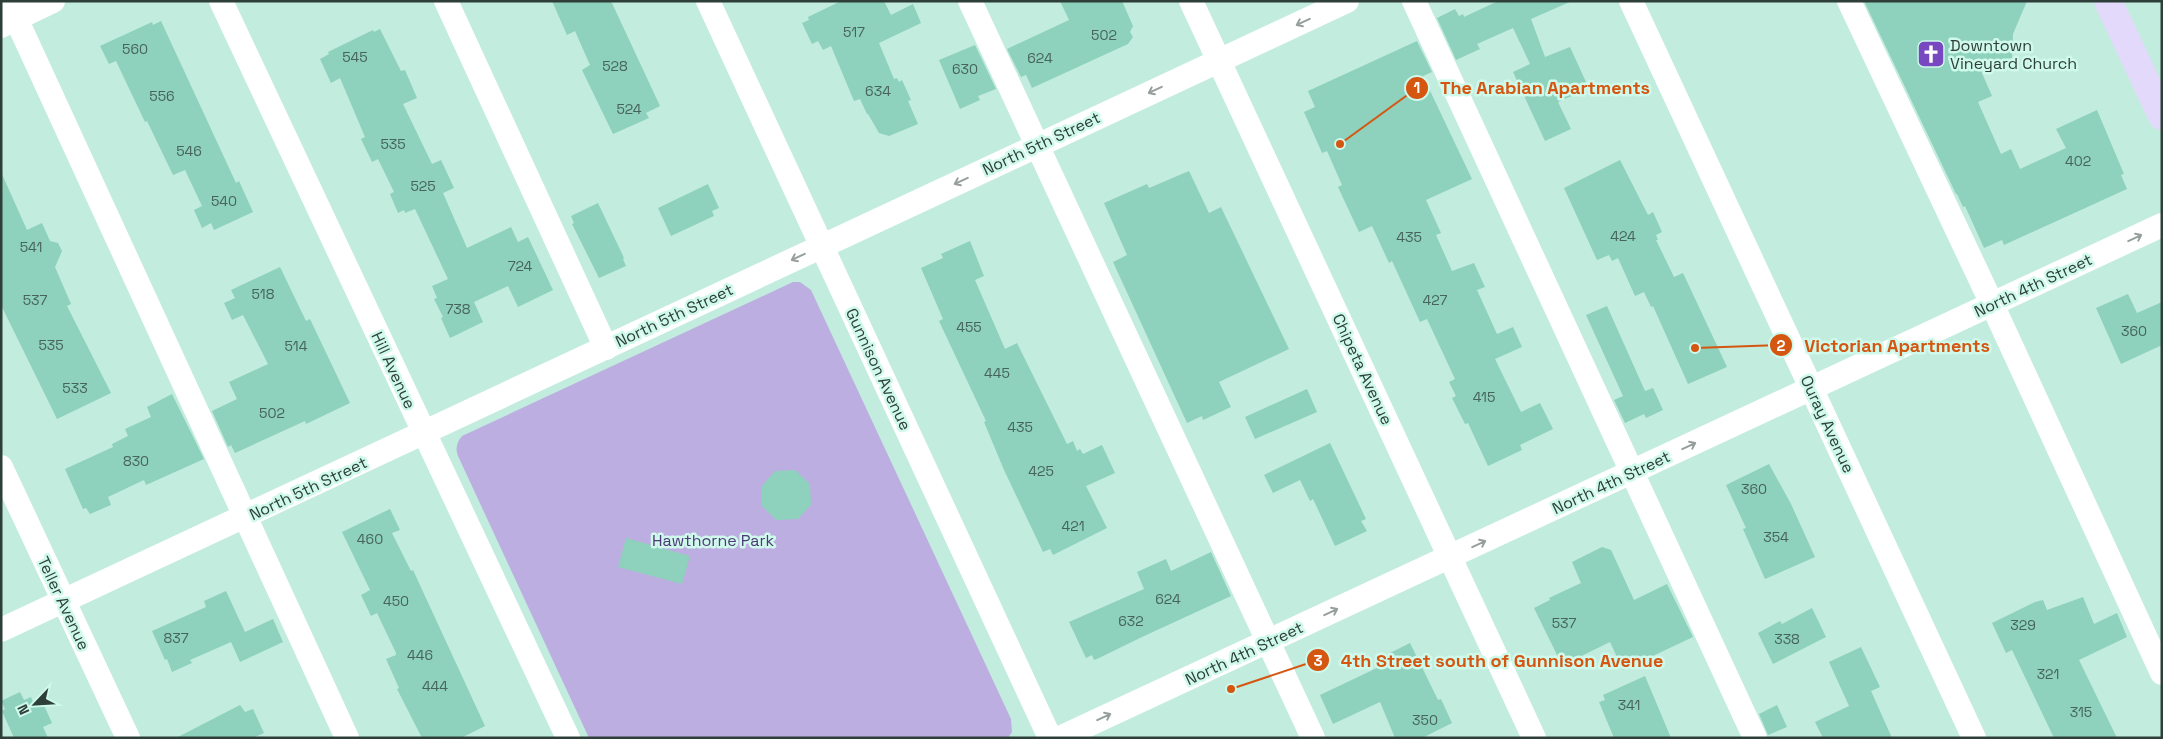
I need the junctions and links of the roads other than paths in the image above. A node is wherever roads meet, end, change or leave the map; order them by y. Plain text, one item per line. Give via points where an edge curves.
1 (53, 1) edge
2 (222, 1) edge
3 (446, 1) edge
4 (708, 1) edge
5 (970, 1) edge
6 (1192, 1) edge
7 (1347, 1) edge
8 (1414, 1) edge
9 (1632, 1) edge
10 (1849, 1) edge
11 (2108, 1) edge
12 (9, 15) edge
13 (1219, 60) junction
14 (2162, 116) edge
15 (1037, 145) junction
16 (2162, 225) edge
17 (822, 246) junction
18 (1992, 304) junction
19 (606, 348) junction
20 (1812, 389) junction
21 (424, 433) junction
22 (1, 467) edge
23 (1633, 472) junction
24 (246, 517) junction
25 (1450, 557) junction
26 (63, 601) junction
27 (1, 630) edge
28 (1268, 641) junction
29 (2162, 673) edge
30 (128, 738) edge
31 (347, 738) edge
32 (568, 738) edge
33 (1050, 738) edge
34 (1060, 738) edge
35 (1313, 738) edge
36 (1534, 738) edge
37 (1756, 738) edge
38 (1974, 738) edge

1 - 12 street
2 - 21 street, Hill Avenue
3 - 19 street
4 - 17 street, Gunnison Avenue
5 - 15 street
6 - 13 street, Chipeta Avenue
7 -> 13 street, North 5th Street
8 - 23 street
9 - 20 street, Ouray Avenue
10 - 18 street
11 - 14 main road
12 - 24 street
13 -> 15 street, North 5th Street
13 - 25 street, Chipeta Avenue
15 -> 17 street, North 5th Street
15 - 28 street
18 -> 16 street, North 4th Street
17 -> 19 street, North 5th Street
17 - 33 street, Gunnison Avenue
18 - 20 street, North 4th Street
18 - 29 street
19 - 21 street, North 5th Street
23 -> 20 street, North 4th Street
20 - 38 street, Ouray Avenue
21 - 24 street, North 5th Street
21 - 32 street, Hill Avenue
22 - 26 street, Teller Avenue
25 -> 23 street, North 4th Street
23 - 37 street
24 - 26 street, North 5th Street
24 - 31 street
28 -> 25 street, North 4th Street
25 - 36 street, Chipeta Avenue
26 - 27 street, North 5th Street
26 - 30 street, Teller Avenue
34 -> 28 street, North 4th Street
28 - 35 street

